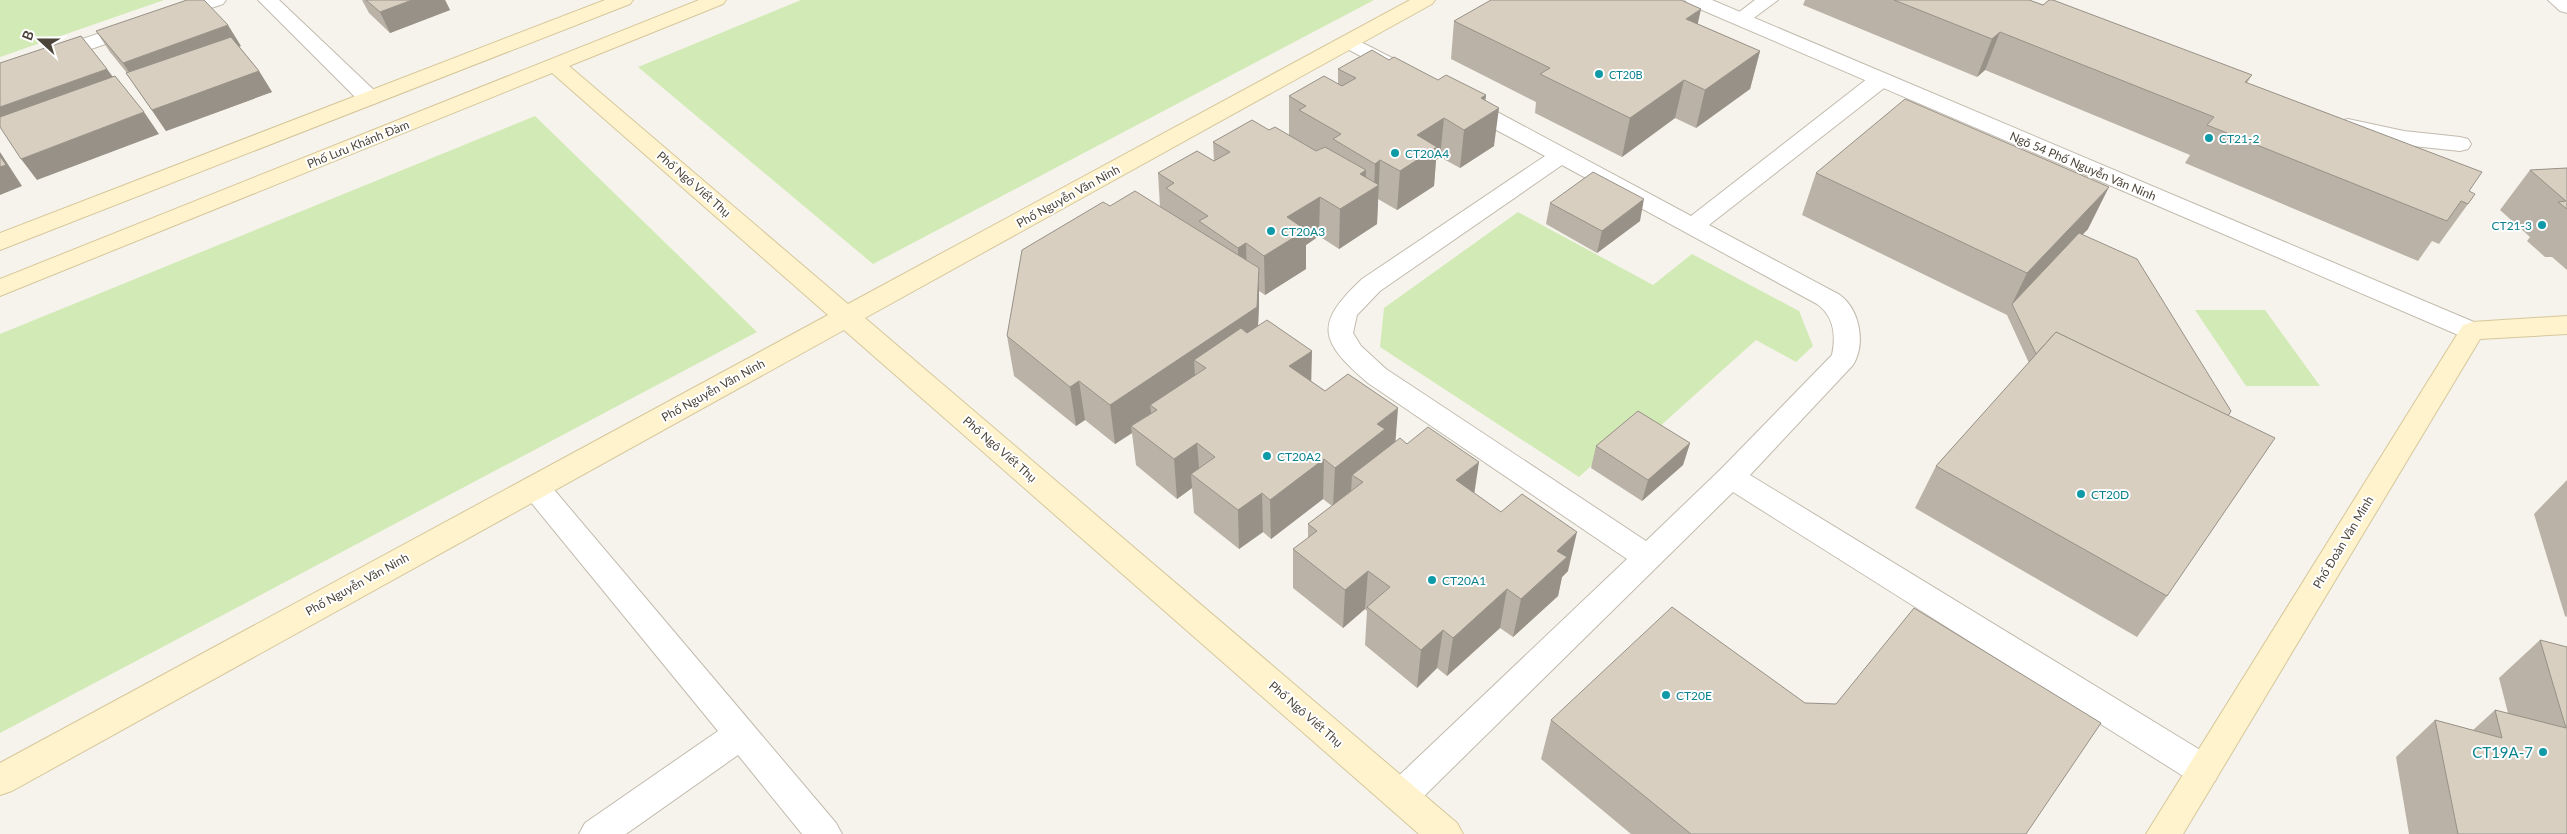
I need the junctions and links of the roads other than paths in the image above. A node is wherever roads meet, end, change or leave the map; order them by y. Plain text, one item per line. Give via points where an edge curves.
1 (216, 0) edge
2 (268, 0) edge
3 (623, 0) edge
4 (716, 0) edge
5 (1425, 0) edge
6 (1695, 0) edge
7 (1768, 0) edge
8 (2558, 0) edge
9 (2567, 7) edge
10 (1740, 19) junction
11 (1348, 42) junction
12 (555, 65) junction
13 (0, 74) edge
14 (1880, 80) junction
15 (369, 98) junction
16 (2326, 119) edge
17 (2460, 144) dead end
18 (1562, 155) junction
19 (1694, 225) junction
20 (0, 242) edge
21 (0, 288) edge
22 (847, 316) junction
23 (2567, 325) edge
24 (2472, 331) junction
25 (1731, 477) junction
26 (535, 487) junction
27 (1648, 558) junction
28 (742, 734) junction
29 (2203, 770) junction
30 (0, 780) edge
31 (1401, 796) junction
32 (597, 834) edge
33 (824, 834) edge
34 (1445, 834) edge
35 (2164, 834) edge

1 - 13 street
2 - 15 street
3 - 15 street
4 - 12 street, Phố Lưu Khánh Đàm
5 - 11 street, Phố Nguyễn Văn Ninh
6 - 10 street, Ngõ 54 Phố Nguyễn Văn Ninh
7 - 10 street
8 - 9 street
10 - 14 street, Ngõ 54 Phố Nguyễn Văn Ninh
11 - 18 street
11 - 22 street, Phố Nguyễn Văn Ninh
12 - 21 street, Phố Lưu Khánh Đàm
12 - 22 street, Phố Ngô Viết Thụ
14 - 19 street
14 - 24 street, Ngõ 54 Phố Nguyễn Văn Ninh
15 - 20 street
16 - 17 street via 2380,135
18 - 19 street
18 - 27 street via 1353,300 1340,330 1341,340 1350,355 1376,376
19 - 25 street via 1838,307 1847,342 1844,359
22 - 26 street, Phố Nguyễn Văn Ninh
22 - 31 street, Phố Ngô Viết Thụ
23 - 24 street
24 - 29 street, Phố Đoàn Văn Minh
25 - 27 street
25 - 29 street
26 - 28 street
26 - 30 street, Phố Nguyễn Văn Ninh
27 - 31 street
28 - 32 street
28 - 33 street
29 - 35 street, Phố Đoàn Văn Minh
31 - 34 street, Phố Ngô Viết Thụ

